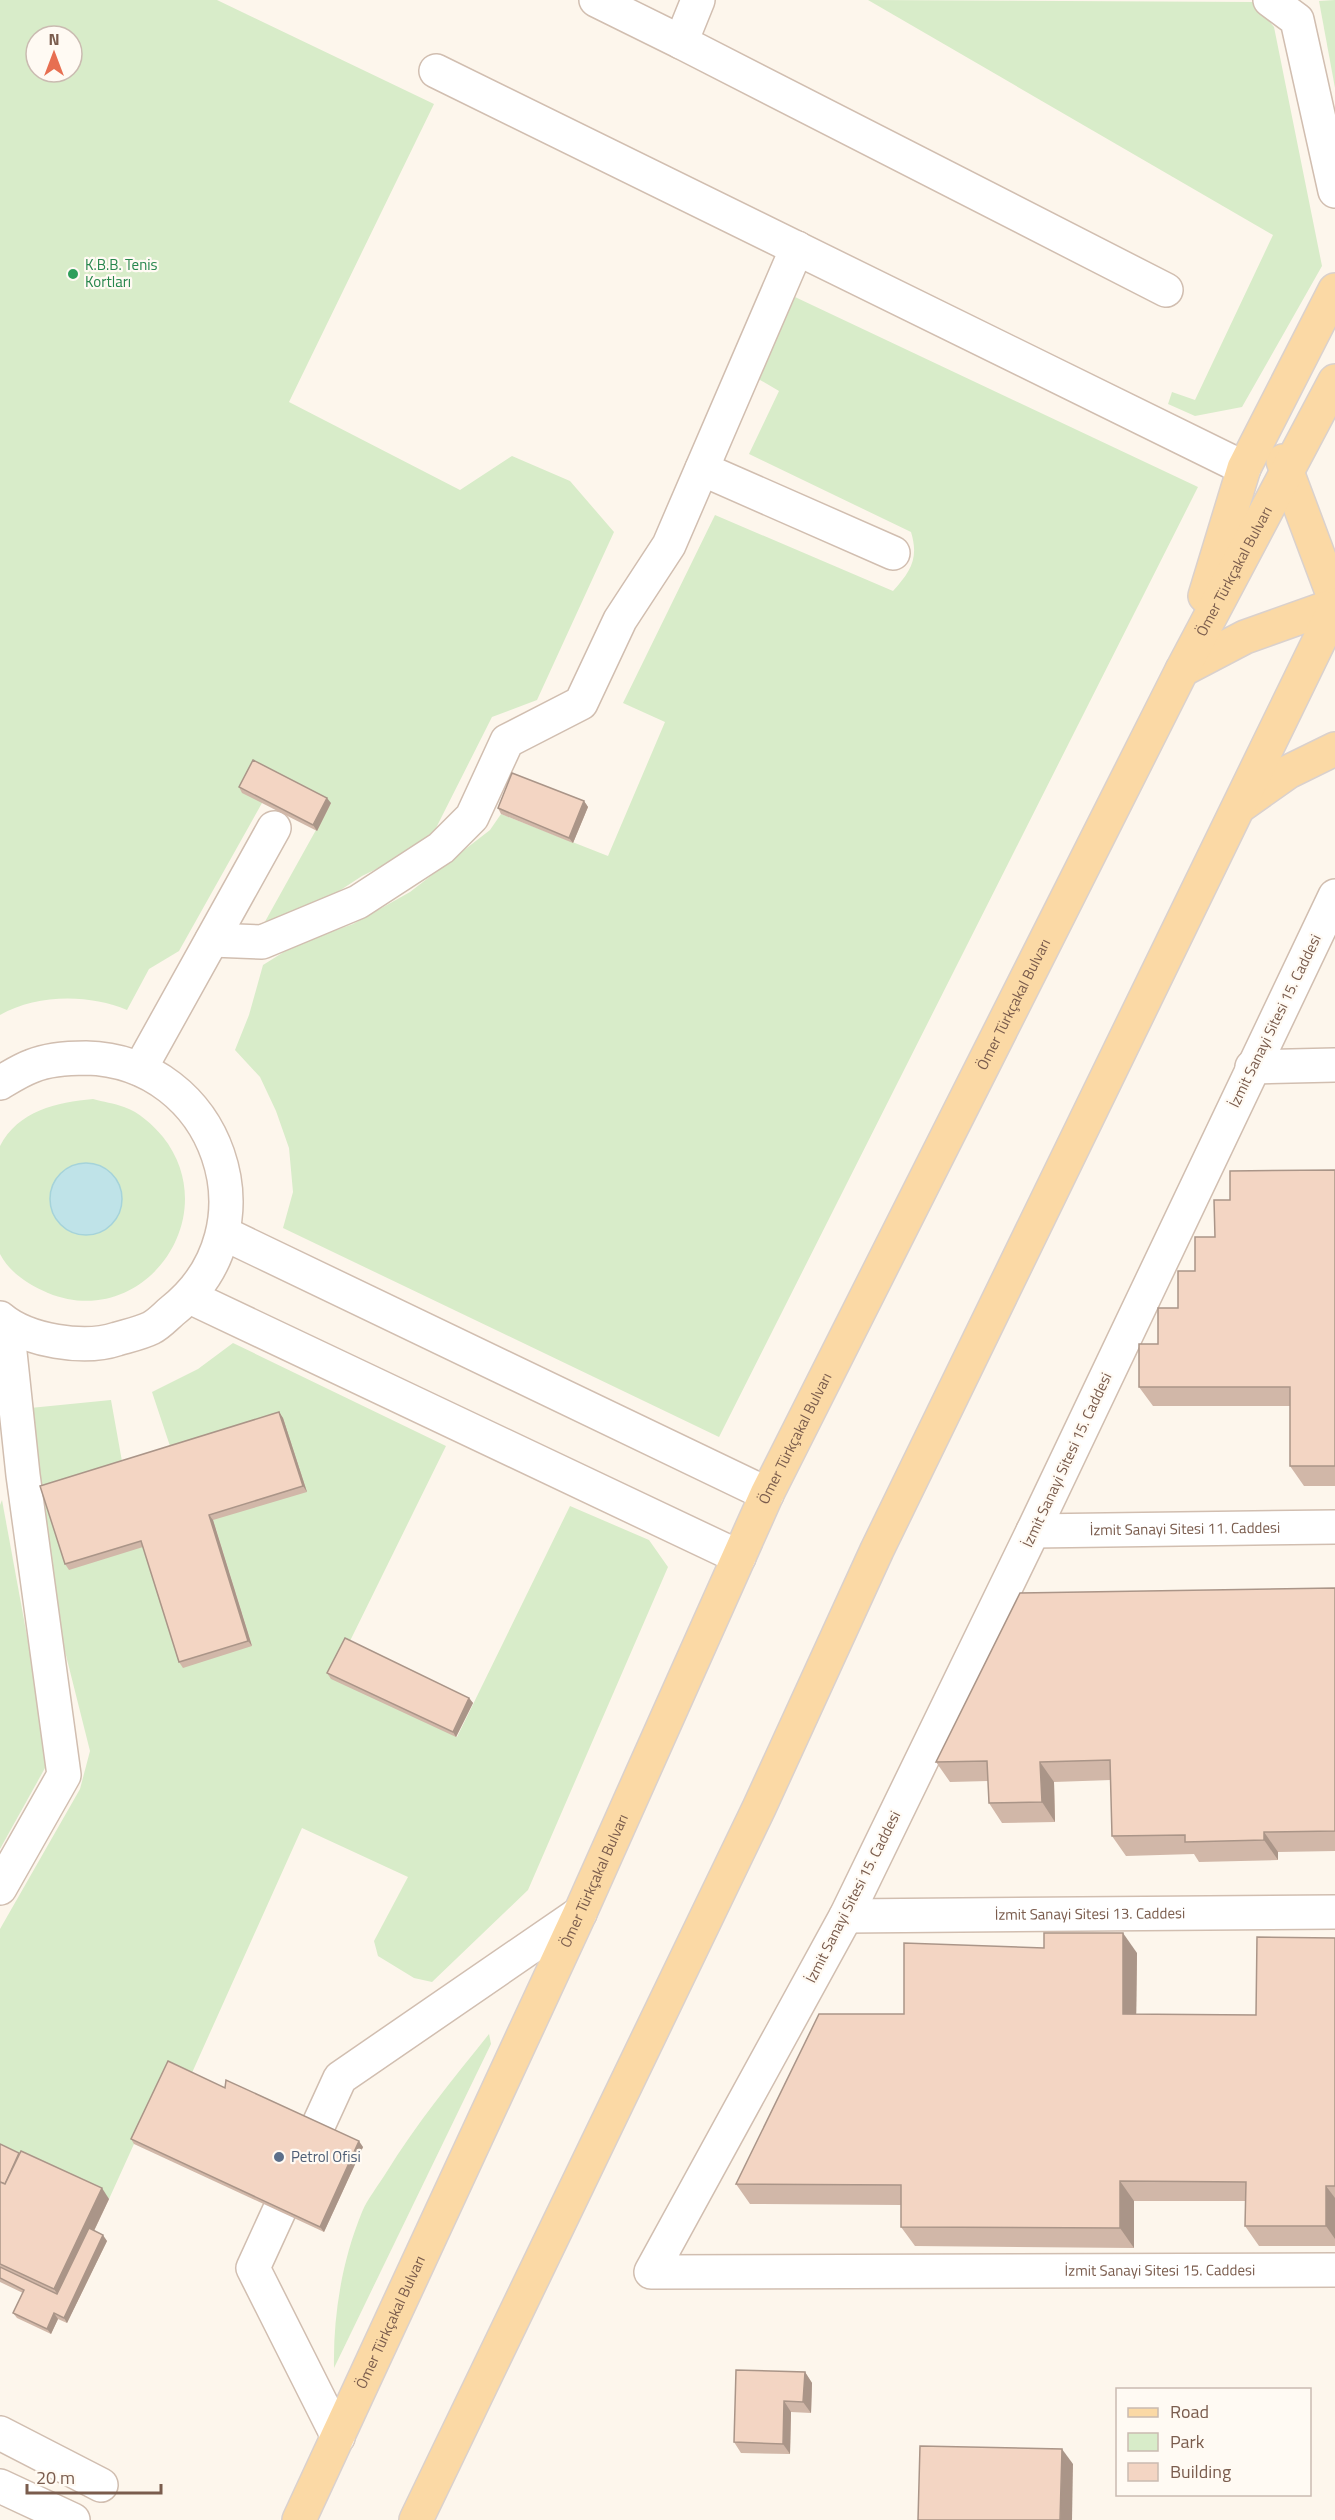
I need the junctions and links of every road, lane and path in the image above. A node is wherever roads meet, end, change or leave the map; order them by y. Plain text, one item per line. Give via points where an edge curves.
1 (597, 0) edge
2 (698, 0) edge
3 (1270, 0) edge
4 (681, 42) junction
5 (436, 71) dead end
6 (1335, 191) edge
7 (798, 248) junction
8 (1166, 290) dead end
9 (1335, 290) edge
10 (1335, 381) edge
11 (1284, 392) junction
12 (1244, 468) junction
13 (702, 469) junction
14 (1287, 473) junction
15 (893, 553) dead end
16 (1335, 600) edge
17 (1335, 607) edge
18 (1182, 670) junction
19 (1335, 749) edge
20 (1238, 807) junction
21 (274, 828) dead end
22 (1335, 896) edge
23 (212, 940) junction
24 (1335, 1065) edge
25 (1252, 1067) junction
26 (140, 1069) junction
27 (0, 1083) edge
28 (223, 1233) junction
29 (190, 1297) junction
30 (4, 1321) edge
31 (767, 1494) junction
32 (1335, 1527) edge
33 (1033, 1532) junction
34 (739, 1557) junction
35 (0, 1888) edge
36 (1335, 1912) edge
37 (580, 1913) junction
38 (846, 1916) junction
39 (1335, 2270) edge
40 (0, 2433) edge
41 (338, 2437) junction
42 (0, 2486) edge
43 (101, 2486) dead end
44 (73, 2520) edge
45 (299, 2520) edge
46 (416, 2520) edge

1 - 4 street
2 - 4 street
3 - 6 street via 1297,20
4 - 8 street
5 - 7 street
7 - 12 street
7 - 13 street
9 - 11 main road
10 - 14 main road, Ömer Türkçakal Bulvarı
11 - 12 main road
11 - 14 main road via 1277,418 1278,444
12 - 18 main road
13 - 15 street
13 - 23 street via 669,545 620,620 581,703 507,741 472,817 441,848 358,902 262,942
14 - 16 main road
14 - 18 main road, Ömer Türkçakal Bulvarı
17 - 18 main road via 1245,637
17 - 20 main road
18 - 31 main road, Ömer Türkçakal Bulvarı
19 - 20 main road via 1288,772
20 - 46 main road via 877,1550 754,1819
21 - 23 street
22 - 25 street, İzmit Sanayi Sitesi 15. Caddesi
23 - 26 street
24 - 25 street
25 - 33 street, İzmit Sanayi Sitesi 15. Caddesi
26 - 27 street via 105,1059 69,1058 33,1065
26 - 28 street via 174,1090 201,1119 215,1146 227,1194
28 - 29 street via 211,1267
28 - 31 street
29 - 30 street via 151,1328 104,1344 54,1342
29 - 34 street
30 - 35 street via 64,1775
31 - 34 main road, Ömer Türkçakal Bulvarı
32 - 33 street, İzmit Sanayi Sitesi 11. Caddesi
33 - 38 street, İzmit Sanayi Sitesi 15. Caddesi
34 - 37 main road, Ömer Türkçakal Bulvarı
36 - 38 street, İzmit Sanayi Sitesi 13. Caddesi
37 - 41 main road, Ömer Türkçakal Bulvarı
37 - 41 street via 340,2078 253,2268
38 - 39 street, İzmit Sanayi Sitesi 15. Caddesi via 651,2272
40 - 43 street
41 - 45 main road, Ömer Türkçakal Bulvarı
42 - 44 street

